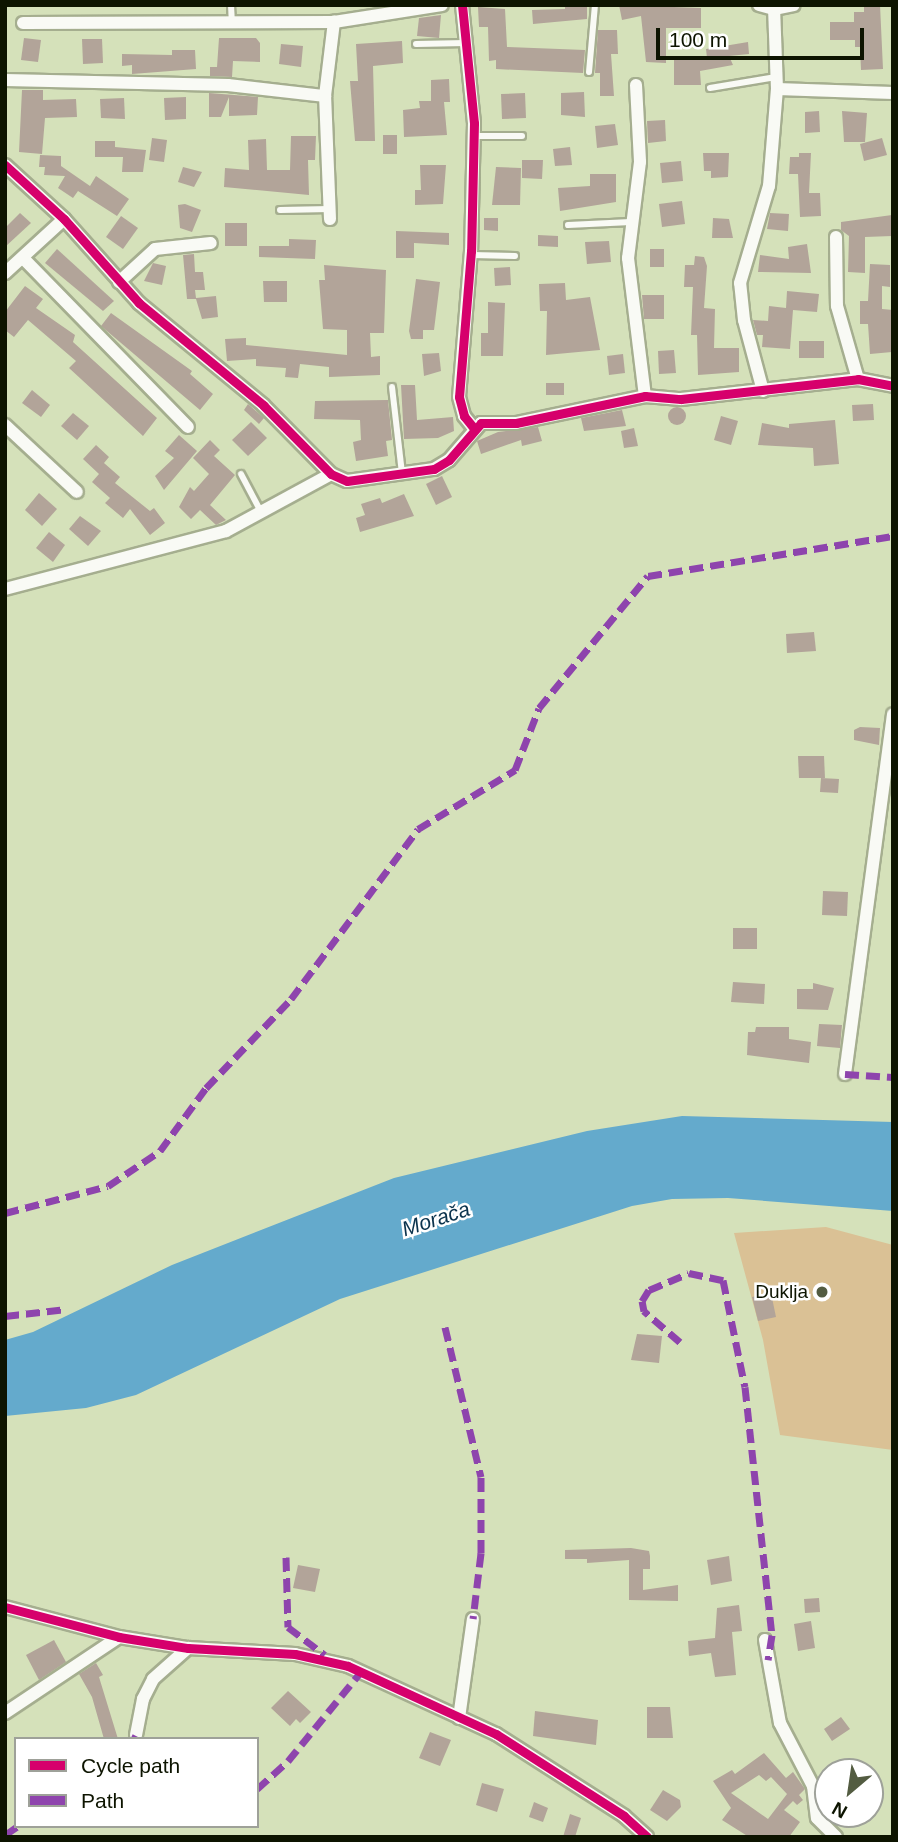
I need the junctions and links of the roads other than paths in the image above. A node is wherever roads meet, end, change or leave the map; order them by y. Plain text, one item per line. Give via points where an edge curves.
1 (231, 5) edge
2 (442, 5) edge
3 (462, 5) edge
4 (595, 5) edge
5 (759, 5) edge
6 (794, 5) edge
7 (387, 9) edge
8 (774, 9) junction
9 (334, 22) junction
10 (23, 23) dead end
11 (232, 23) junction
12 (466, 43) junction
13 (416, 44) dead end
14 (589, 72) dead end
15 (5, 79) edge
16 (776, 83) junction
17 (636, 85) dead end
18 (710, 88) dead end
19 (893, 93) edge
20 (326, 96) junction
21 (474, 136) junction
22 (522, 136) dead end
23 (5, 165) edge
24 (280, 211) dead end
25 (330, 214) joint
26 (64, 219) junction
27 (631, 222) junction
28 (568, 225) dead end
29 (835, 237) dead end
30 (211, 243) dead end
31 (471, 255) junction
32 (515, 256) dead end
33 (23, 258) junction
34 (5, 273) edge
35 (119, 282) junction
36 (858, 379) junction
37 (893, 386) edge
38 (392, 387) dead end
39 (763, 391) junction
40 (645, 396) junction
41 (5, 425) edge
42 (188, 427) dead end
43 (473, 427) junction
44 (241, 474) dead end
45 (331, 474) junction
46 (402, 475) junction
47 (77, 492) dead end
48 (261, 512) junction
49 (5, 589) edge
50 (893, 714) edge
51 (845, 1074) dead end
52 (5, 1607) edge
53 (474, 1619) dead end
54 (119, 1637) junction
55 (765, 1640) dead end
56 (188, 1648) junction
57 (5, 1713) edge
58 (459, 1718) junction
59 (136, 1735) dead end
60 (647, 1837) edge
61 (836, 1837) edge

1 - 11 lane
2 - 7 street
3 - 12 street
4 - 14 lane
5 - 8 street
6 - 8 street
7 - 9 street
8 - 16 street
9 - 11 street
9 - 20 street
10 - 11 street
12 - 13 lane
12 - 21 street
15 - 20 street via 228,85
16 - 18 lane
16 - 19 street
16 - 39 street via 769,186 740,282 744,320
17 - 27 street via 640,162
20 - 25 street
21 - 22 lane
21 - 31 street
23 - 26 street
24 - 25 lane
26 - 33 street
26 - 35 street
27 - 28 lane
27 - 40 street via 629,279
29 - 36 street via 837,306
30 - 35 street via 155,249
31 - 32 lane
31 - 43 street via 459,397 464,416
33 - 34 street
33 - 42 street
35 - 45 street via 263,405
36 - 37 street
36 - 39 street
38 - 46 lane
39 - 40 street via 681,398
40 - 43 street via 516,423
41 - 47 street
43 - 46 street via 449,460 434,470
44 - 48 lane
45 - 46 street via 347,481
45 - 48 street
48 - 49 street via 226,531
50 - 51 street
52 - 54 street
53 - 58 street
54 - 56 street
54 - 57 street
55 - 61 street via 780,1723 813,1786 815,1813
56 - 58 street via 316,1657 348,1666
56 - 59 street via 153,1679 143,1699
58 - 60 street via 552,1768

